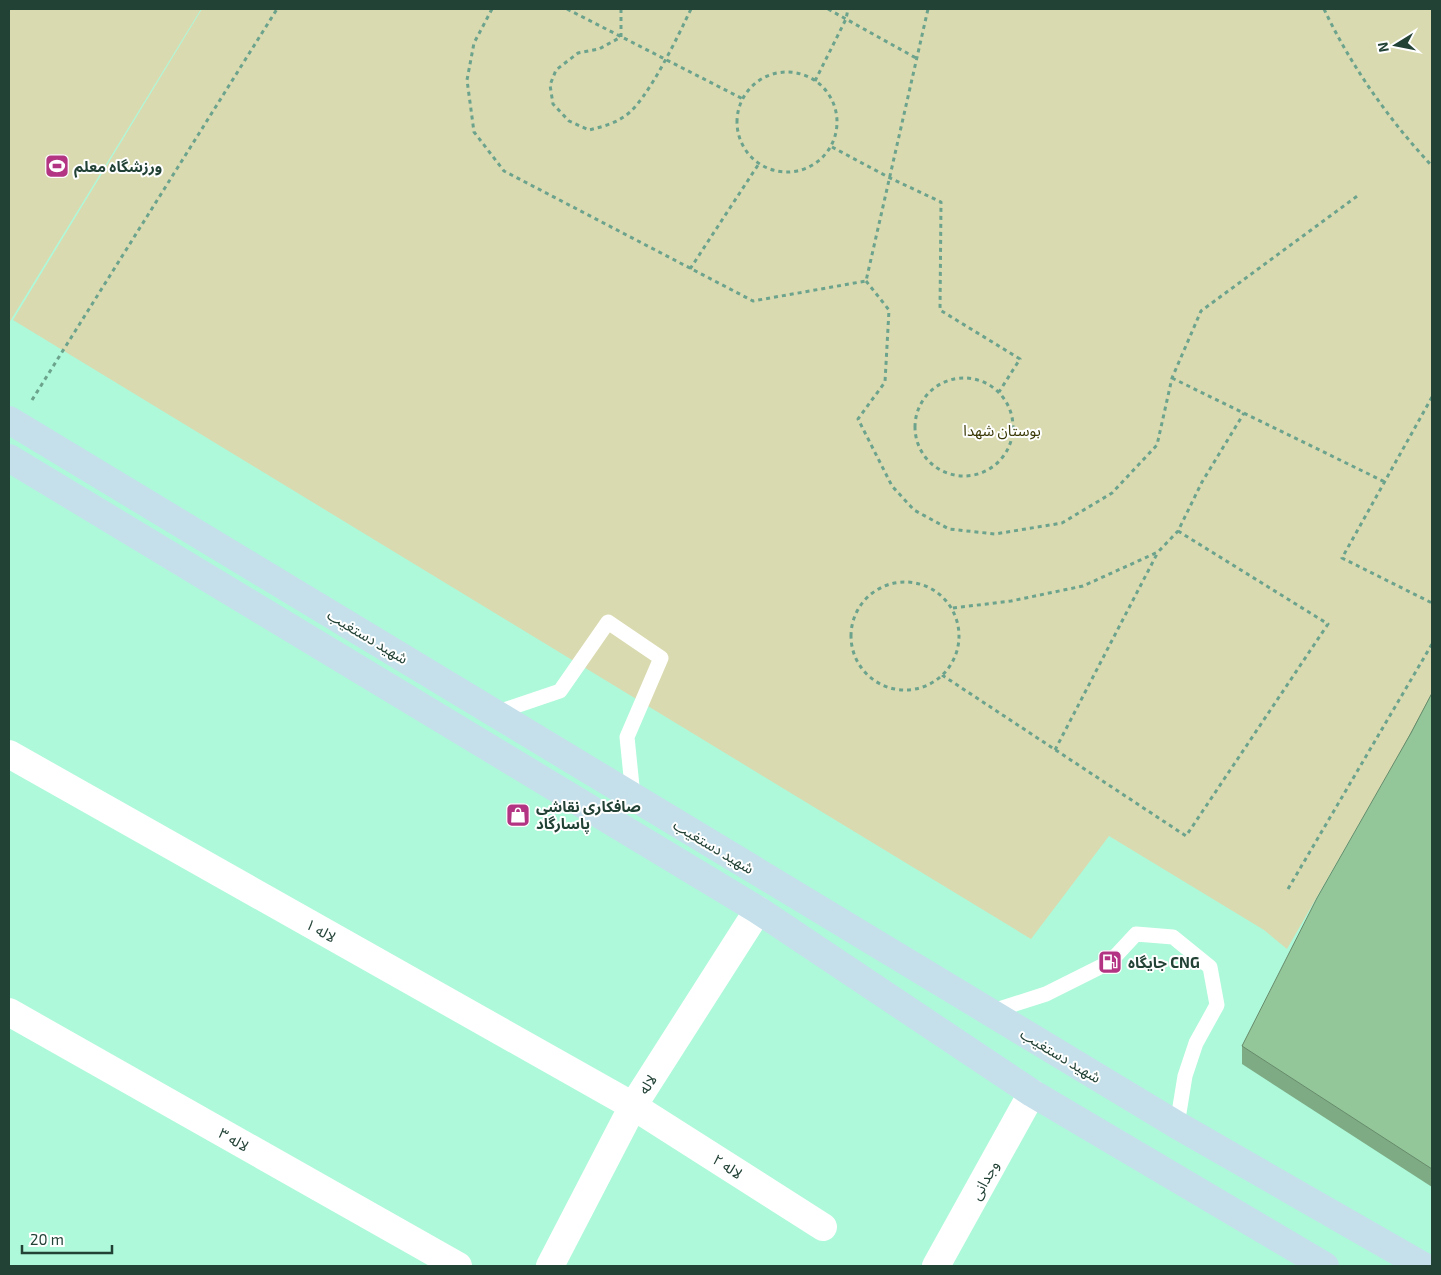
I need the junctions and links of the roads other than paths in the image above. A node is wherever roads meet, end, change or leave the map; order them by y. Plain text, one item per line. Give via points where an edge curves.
1 (13, 422) edge
2 (9, 458) edge
3 (495, 713) junction
4 (9, 754) edge
5 (633, 796) junction
6 (758, 910) junction
7 (9, 1012) edge
8 (990, 1012) junction
9 (1032, 1093) junction
10 (633, 1106) junction
11 (1177, 1125) junction
12 (822, 1227) dead end
13 (458, 1266) edge
14 (550, 1266) edge
15 (936, 1266) edge
16 (1325, 1266) edge
17 (1423, 1266) edge

1 - 3 main road, شهید دستغیب
2 - 6 main road
3 - 5 main road, شهید دستغیب
3 - 5 lane via 560,691 608,622 661,658 627,737
4 - 10 street, لاله ۱
5 - 8 main road, شهید دستغیب
6 - 9 main road
6 - 10 street, لاله
7 - 13 street, لاله ۳
8 - 11 main road, شهید دستغیب
8 - 11 lane via 1046,994 1110,962 1136,934 1173,937 1210,967 1217,1005 1196,1043 1185,1076
9 - 15 street, وجدانی
9 - 16 main road
10 - 12 street, لاله ۲
10 - 14 street, لاله
11 - 17 main road, شهید دستغیب

